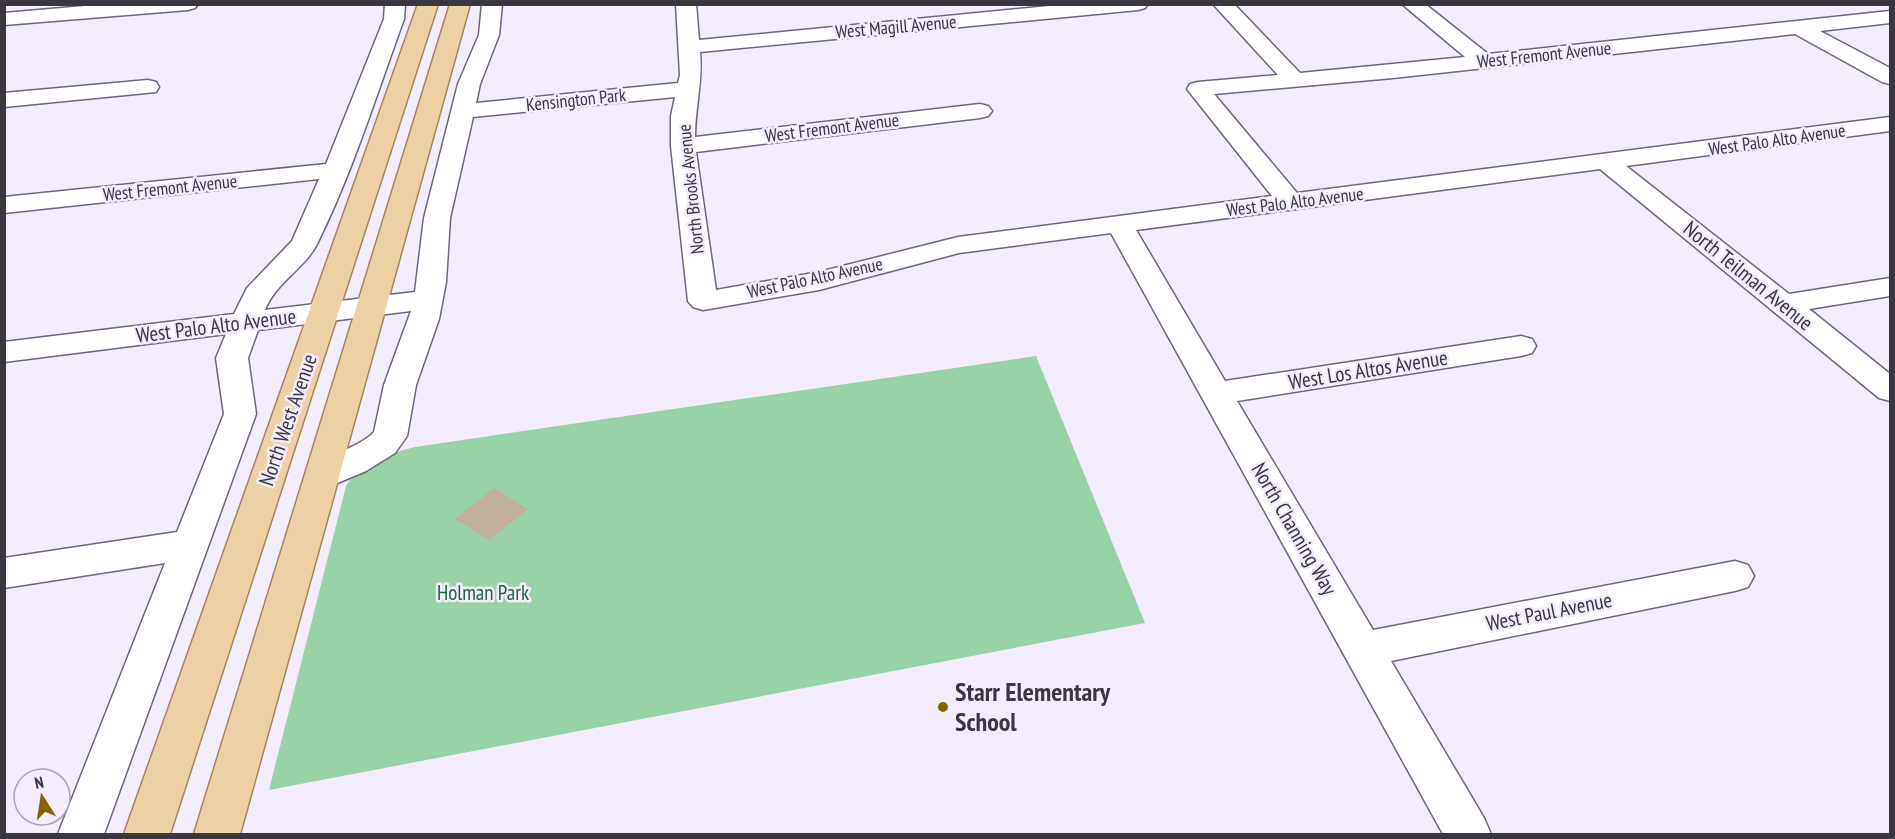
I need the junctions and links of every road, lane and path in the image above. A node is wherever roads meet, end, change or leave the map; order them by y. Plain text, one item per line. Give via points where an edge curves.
1 (188, 4) edge
2 (395, 4) edge
3 (428, 4) edge
4 (445, 4) edge
5 (460, 4) edge
6 (492, 4) edge
7 (686, 4) edge
8 (895, 4) edge
9 (1138, 4) edge
10 (1223, 4) edge
11 (1412, 4) edge
12 (110, 8) edge
13 (1890, 17) edge
14 (4, 19) edge
15 (904, 27) junction
16 (1798, 27) junction
17 (489, 35) junction
18 (450, 39) junction
19 (689, 47) junction
20 (1483, 62) junction
21 (1890, 77) edge
22 (1294, 79) junction
23 (148, 87) dead end
24 (688, 89) junction
25 (4, 100) edge
26 (463, 111) junction
27 (980, 111) dead end
28 (1890, 124) edge
29 (683, 146) junction
30 (1606, 162) junction
31 (336, 170) junction
32 (1290, 202) junction
33 (4, 205) edge
34 (1119, 224) junction
35 (1890, 287) edge
36 (428, 300) junction
37 (703, 301) joint
38 (1784, 304) junction
39 (373, 308) junction
40 (324, 314) junction
41 (246, 323) junction
42 (1521, 346) dead end
43 (4, 352) edge
44 (1890, 390) edge
45 (1216, 393) junction
46 (323, 476) junction
47 (192, 544) junction
48 (4, 573) edge
49 (1735, 576) dead end
50 (1363, 649) junction
51 (81, 834) edge
52 (147, 834) edge
53 (217, 834) edge
54 (1468, 834) edge

1 - 12 street
2 - 31 street via 394,19
3 - 40 main road, North West Avenue
4 - 18 main road via 438,28
5 - 18 main road
6 - 17 street
7 - 19 street, North Brooks Avenue
8 - 15 street
9 - 15 street, West Magill Avenue
10 - 22 street
11 - 20 street
12 - 14 street
13 - 16 street, West Fremont Avenue
15 - 19 street, West Magill Avenue
16 - 20 street, West Fremont Avenue
16 - 21 street
17 - 18 street
17 - 26 street via 469,84
18 - 39 main road
19 - 24 street, North Brooks Avenue
20 - 22 street, West Fremont Avenue
22 - 32 street, West Fremont Avenue via 1198,89
23 - 25 street
24 - 26 street, Kensington Park
24 - 29 street, North Brooks Avenue
26 - 36 street via 437,218
27 - 29 street, West Fremont Avenue
28 - 30 street, West Palo Alto Avenue
29 - 37 street, North Brooks Avenue
30 - 32 street, West Palo Alto Avenue
30 - 38 street, North Teilman Avenue
31 - 33 street, West Fremont Avenue
31 - 41 street via 304,244 257,294
32 - 34 street, West Palo Alto Avenue
34 - 37 street, West Palo Alto Avenue via 958,245 819,281
34 - 45 street, North Channing Way
35 - 38 street
36 - 39 street, West Palo Alto Avenue
36 - 46 street via 400,386 390,436 354,462
38 - 44 street, North Teilman Avenue
39 - 40 street, West Palo Alto Avenue
39 - 46 main road
40 - 41 street, West Palo Alto Avenue
40 - 52 main road, North West Avenue
41 - 43 street, West Palo Alto Avenue
41 - 47 street via 232,358 240,414
42 - 45 street, West Los Altos Avenue
45 - 50 street, North Channing Way
46 - 53 main road
47 - 48 street
47 - 51 street
49 - 50 street, West Paul Avenue
50 - 54 street, North Channing Way

